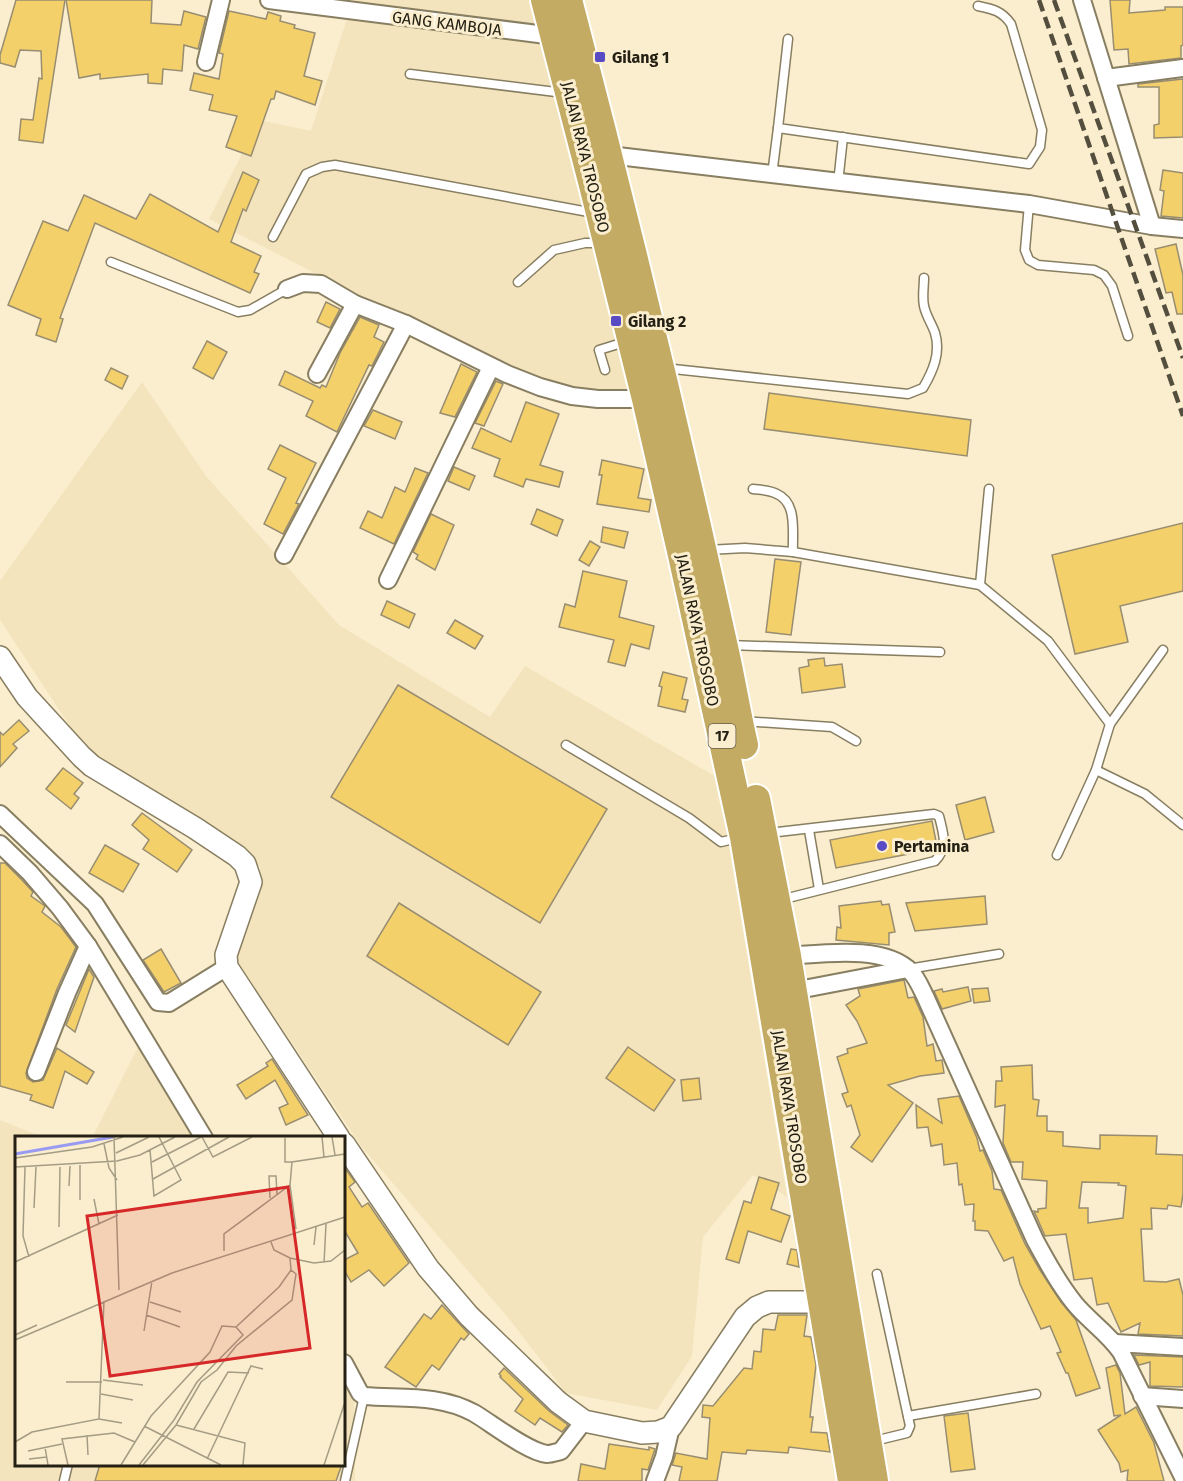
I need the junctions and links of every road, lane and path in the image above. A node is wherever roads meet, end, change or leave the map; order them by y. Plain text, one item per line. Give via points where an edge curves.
1 (221, 0) edge
2 (268, 0) edge
3 (545, 0) edge
4 (568, 0) edge
5 (1082, 0) edge
6 (978, 6) dead end
7 (554, 36) junction
8 (789, 39) dead end
9 (206, 62) dead end
10 (1183, 68) edge
11 (410, 74) dead end
12 (1107, 78) junction
13 (570, 93) junction
14 (778, 128) junction
15 (843, 137) junction
16 (609, 155) junction
17 (772, 175) junction
18 (838, 183) junction
19 (1029, 204) junction
20 (601, 214) junction
21 (1152, 226) junction
22 (1183, 229) edge
23 (273, 237) dead end
24 (607, 243) junction
25 (111, 262) dead end
26 (924, 278) dead end
27 (518, 282) dead end
28 (287, 289) joint
29 (355, 304) junction
30 (406, 324) junction
31 (1128, 336) dead end
32 (631, 339) junction
33 (491, 367) junction
34 (660, 368) junction
35 (605, 370) dead end
36 (317, 374) dead end
37 (646, 399) junction
38 (753, 489) dead end
39 (989, 489) dead end
40 (702, 551) junction
41 (793, 552) junction
42 (284, 555) dead end
43 (388, 580) dead end
44 (980, 585) junction
45 (724, 645) junction
46 (1163, 650) dead end
47 (940, 652) dead end
48 (0, 657) edge
49 (738, 721) junction
50 (1110, 724) junction
51 (856, 741) dead end
52 (566, 745) dead end
53 (1096, 770) junction
54 (0, 814) edge
55 (1183, 825) edge
56 (809, 830) junction
57 (754, 836) junction
58 (0, 844) edge
59 (1057, 855) dead end
60 (819, 889) junction
61 (777, 901) junction
62 (88, 946) junction
63 (999, 954) dead end
64 (787, 956) junction
65 (227, 967) junction
66 (908, 969) junction
67 (793, 990) junction
68 (36, 1072) dead end
69 (203, 1136) edge
70 (338, 1136) edge
71 (345, 1145) edge
72 (876, 1274) dead end
73 (822, 1302) junction
74 (1115, 1343) junction
75 (1183, 1347) edge
76 (345, 1365) edge
77 (1036, 1395) dead end
78 (367, 1396) junction
79 (1142, 1396) junction
80 (1183, 1399) edge
81 (908, 1416) junction
82 (584, 1421) junction
83 (671, 1427) junction
84 (868, 1443) junction
85 (68, 1466) edge
86 (1183, 1478) edge
87 (64, 1481) edge
88 (345, 1481) edge
89 (655, 1481) edge
90 (852, 1481) edge
91 (874, 1481) edge

1 - 9 street
2 - 7 street, GANG KAMBOJA
3 - 7 highway, JALAN RAYA TROSOBO / 17
4 - 16 highway, JALAN RAYA TROSOBO
5 - 12 street
6 - 15 lane via 993,9 1011,24 1042,130 1040,147 1029,164
7 - 13 highway, JALAN RAYA TROSOBO / 17
8 - 14 lane
10 - 12 street
11 - 13 lane
12 - 21 street
13 - 20 highway, JALAN RAYA TROSOBO / 17
14 - 15 lane
14 - 17 lane
15 - 18 lane
16 - 17 street
16 - 34 highway, JALAN RAYA TROSOBO / 17
17 - 18 street
18 - 19 street
19 - 21 street
19 - 31 lane via 1025,250 1029,260 1038,265 1094,270 1104,275 1112,286
20 - 23 lane via 335,165 306,174
20 - 24 highway, JALAN RAYA TROSOBO / 17
21 - 22 street
24 - 27 lane via 554,250
24 - 32 highway, JALAN RAYA TROSOBO / 17
25 - 28 lane via 238,312 250,310
26 - 34 lane via 923,303 935,333 937,351 923,388 908,394
28 - 29 street via 303,283 321,284
29 - 30 street
29 - 36 street
30 - 33 street
30 - 42 street
32 - 35 lane via 599,350
32 - 37 highway, JALAN RAYA TROSOBO / 17
33 - 37 street via 572,396
33 - 43 street
34 - 40 highway, JALAN RAYA TROSOBO / 17
37 - 57 highway, JALAN RAYA TROSOBO / 17
38 - 41 lane via 777,493 786,499 791,507
39 - 44 lane
40 - 41 lane via 745,548
40 - 45 highway, JALAN RAYA TROSOBO / 17
41 - 44 lane
44 - 50 lane via 1048,641
45 - 47 lane
45 - 49 highway, JALAN RAYA TROSOBO / 17
46 - 50 lane
48 - 65 street via 27,697 82,758 245,864 251,882 226,955
49 - 51 lane via 832,727
49 - 57 highway, JALAN RAYA TROSOBO / 17
50 - 53 lane
52 - 57 lane via 689,818 721,842
53 - 55 lane via 1145,795
53 - 59 lane
54 - 65 street via 95,904 158,1002 169,1003
56 - 57 lane
56 - 60 lane
56 - 60 lane via 934,813 939,816 945,843 934,861
57 - 61 highway, JALAN RAYA TROSOBO / 17
57 - 73 highway, JALAN RAYA TROSOBO / 17
58 - 62 street via 30,873
60 - 61 lane
61 - 64 highway, JALAN RAYA TROSOBO / 17
62 - 68 street
62 - 69 street
63 - 66 lane
64 - 66 street via 857,953 888,959
64 - 67 highway, JALAN RAYA TROSOBO / 17
65 - 70 street
66 - 67 street
66 - 74 street via 925,996 1053,1273 1076,1305
67 - 84 highway, JALAN RAYA TROSOBO / 17
71 - 82 street via 428,1268 469,1316 558,1402
72 - 81 lane
73 - 83 street via 769,1302 751,1312
73 - 90 highway, JALAN RAYA TROSOBO / 17
74 - 75 street
74 - 79 street
76 - 78 street via 360,1393
77 - 81 lane
78 - 82 street via 425,1398 453,1404 547,1454 561,1451
78 - 88 lane
79 - 80 street
79 - 86 street
81 - 84 lane via 907,1432
82 - 83 street via 642,1433
83 - 89 street
84 - 91 highway, JALAN RAYA TROSOBO / 17
85 - 87 lane

